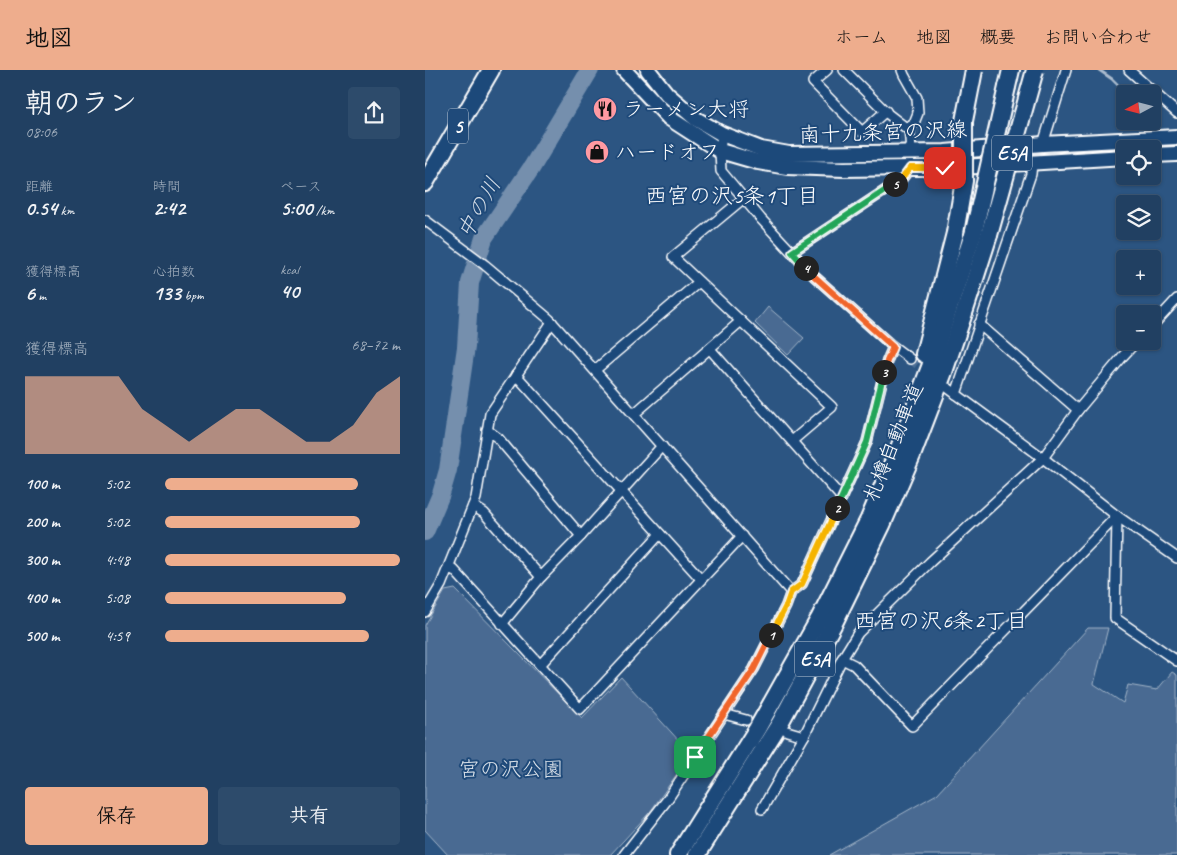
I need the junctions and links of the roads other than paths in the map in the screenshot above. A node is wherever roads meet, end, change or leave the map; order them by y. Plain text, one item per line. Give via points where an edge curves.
1 (481, 70) edge
2 (491, 70) edge
3 (624, 70) edge
4 (649, 70) edge
5 (827, 70) edge
6 (844, 70) edge
7 (902, 70) edge
8 (974, 70) edge
9 (1011, 70) edge
10 (1035, 70) edge
11 (1066, 70) edge
12 (1129, 70) edge
13 (886, 111) junction
14 (1177, 113) edge
15 (910, 130) junction
16 (722, 134) junction
17 (1177, 137) edge
18 (1043, 144) junction
19 (720, 151) junction
20 (911, 152) junction
21 (1116, 157) edge
22 (425, 161) edge
23 (1032, 162) junction
24 (910, 168) junction
25 (425, 182) edge
26 (744, 198) junction
27 (425, 220) edge
28 (981, 233) junction
29 (792, 252) junction
30 (699, 282) junction
31 (1177, 298) edge
32 (1161, 316) edge
33 (741, 321) junction
34 (552, 322) junction
35 (979, 324) junction
36 (893, 347) junction
37 (710, 349) junction
38 (1129, 350) edge
39 (910, 359) tunnel mouth
40 (595, 370) junction
41 (516, 375) junction
42 (948, 388) dead end
43 (956, 394) junction
44 (1078, 410) junction
45 (634, 414) junction
46 (487, 430) junction
47 (792, 442) junction
48 (661, 446) junction
49 (899, 448) junction
50 (1043, 458) junction
51 (621, 492) junction
52 (842, 498) junction
53 (473, 506) junction
54 (1117, 516) junction
55 (660, 534) junction
56 (581, 536) junction
57 (742, 536) junction
58 (1177, 558) edge
59 (447, 569) junction
60 (541, 576) junction
61 (701, 579) junction
62 (791, 592) junction
63 (425, 612) edge
64 (502, 624) junction
65 (842, 659) junction
66 (1177, 661) edge
67 (539, 665) junction
68 (724, 714) junction
69 (747, 720) dead end
70 (787, 731) dead end
71 (804, 736) junction
72 (762, 809) dead end
73 (623, 855) edge
74 (679, 855) edge
75 (697, 855) edge

1 - 22 highway, 5
2 - 25 highway, 5
3 - 19 main road, 南十九条宮の沢線 via 669,118
4 - 16 main road, 南十九条宮の沢線 via 667,94 695,119
5 - 13 street via 813,82 862,132
6 - 13 street
7 - 15 street via 917,98 918,113 909,126
8 - 49 highway, bridge via 964,120 964,181 955,233
9 - 28 highway, 札樽自動車道 / E5A, bridge
10 - 28 highway, 札樽自動車道 / E5A, bridge
11 - 18 street
12 - 14 street
13 - 15 street
15 - 20 street
16 - 19 street
16 - 20 main road, 南十九条宮の沢線 via 761,149 789,154
17 - 18 main road, 南十九条宮の沢線
18 - 20 main road, 南十九条宮の沢線
19 - 24 main road, 南十九条宮の沢線 via 787,167
19 - 26 street via 721,171
21 - 23 main road, 南十九条宮の沢線
23 - 24 main road, 南十九条宮の沢線
23 - 35 street via 1031,174
24 - 29 street via 901,180
26 - 29 street
26 - 30 street via 673,257
27 - 34 street via 462,246
28 - 49 highway, 札樽自動車道 / E5A
28 - 75 highway, 札樽自動車道 / E5A via 966,307 944,372 883,525 780,723
29 - 36 street
30 - 33 street
30 - 40 street
31 - 32 street
33 - 37 street
33 - 47 street via 832,407
34 - 40 street
34 - 41 street
35 - 43 street
35 - 44 street
36 - 39 street
36 - 52 street via 867,442
37 - 45 street
37 - 47 street
38 - 44 street
40 - 45 street
41 - 46 street via 490,414
41 - 51 street
42 - 43 street
43 - 50 street
44 - 50 street
45 - 48 street
46 - 53 street
46 - 56 street via 498,438
47 - 52 street
48 - 51 street
48 - 57 street
49 - 74 highway, 札樽自動車道 / E5A via 869,519 819,619 757,729
50 - 54 street
50 - 65 street via 930,562 859,633
51 - 55 street
51 - 56 street
52 - 62 street via 802,584
53 - 59 street
53 - 60 street via 484,513
54 - 58 street
54 - 65 street via 912,726 854,664
54 - 66 street via 1115,618
55 - 61 street
55 - 67 street
56 - 60 street
57 - 61 street
57 - 62 street
59 - 63 street
59 - 64 street via 453,570
60 - 64 street
61 - 67 street via 580,709
62 - 68 street via 754,669
64 - 67 street
65 - 71 street
68 - 69 street
68 - 73 street via 667,800
70 - 71 street
71 - 72 street

